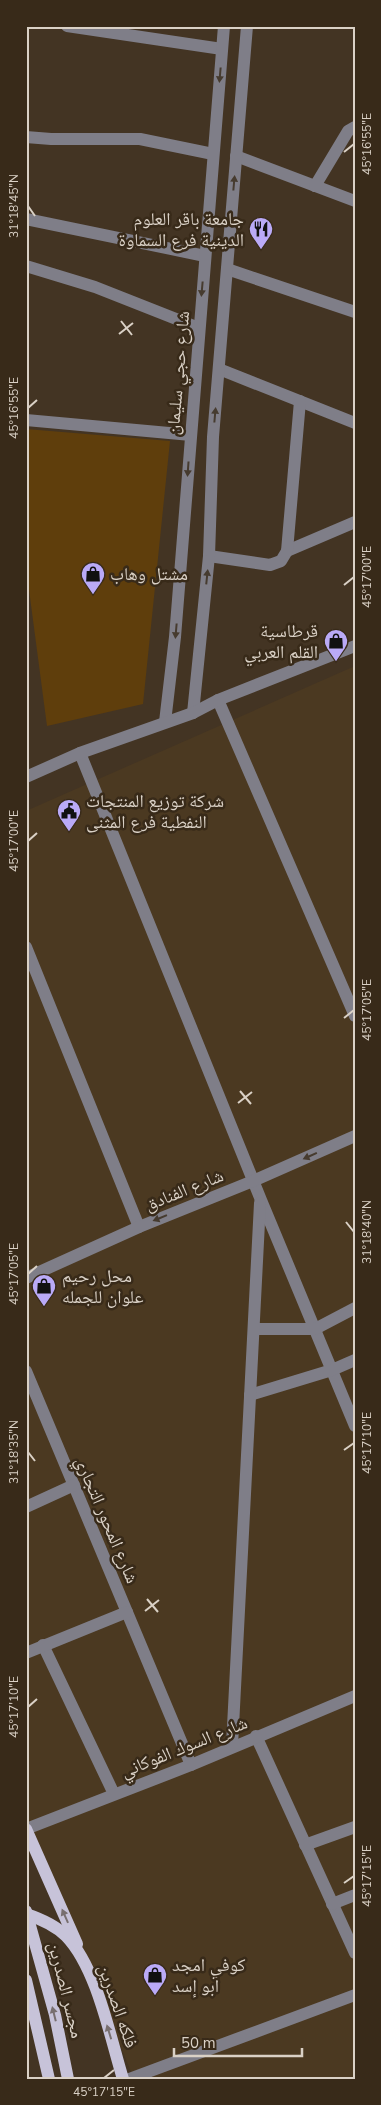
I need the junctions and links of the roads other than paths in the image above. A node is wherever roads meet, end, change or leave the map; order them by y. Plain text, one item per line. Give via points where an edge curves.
1 (67, 26) edge
2 (224, 26) edge
3 (247, 26) edge
4 (96, 28) edge
5 (222, 49) junction
6 (355, 127) edge
7 (26, 137) edge
8 (213, 154) junction
9 (236, 156) junction
10 (315, 186) junction
11 (355, 201) edge
12 (26, 219) edge
13 (205, 256) junction
14 (26, 266) edge
15 (227, 269) junction
16 (355, 312) edge
17 (199, 328) junction
18 (219, 369) junction
19 (300, 401) junction
20 (26, 420) edge
21 (355, 423) edge
22 (191, 435) junction
23 (355, 522) edge
24 (287, 552) junction
25 (209, 556) junction
26 (355, 646) edge
27 (218, 700) junction
28 (193, 713) junction
29 (164, 722) junction
30 (80, 753) junction
31 (26, 777) edge
32 (26, 947) edge
33 (355, 1016) edge
34 (355, 1136) edge
35 (254, 1181) junction
36 (261, 1200) junction
37 (139, 1227) junction
38 (26, 1278) edge
39 (355, 1308) edge
40 (315, 1329) junction
41 (254, 1330) junction
42 (355, 1360) edge
43 (332, 1370) junction
44 (26, 1372) edge
45 (250, 1395) junction
46 (355, 1426) edge
47 (74, 1485) junction
48 (26, 1507) edge
49 (127, 1612) junction
50 (43, 1645) junction
51 (26, 1653) edge
52 (355, 1696) edge
53 (256, 1736) junction
54 (232, 1746) junction
55 (191, 1765) junction
56 (114, 1794) junction
57 (355, 1827) edge
58 (26, 1829) edge
59 (306, 1845) junction
60 (26, 1848) edge
61 (42, 1866) junction
62 (355, 1895) edge
63 (332, 1904) junction
64 (26, 1913) edge
65 (355, 1953) edge
66 (92, 1976) junction
67 (26, 1980) edge
68 (355, 1995) edge
69 (49, 2079) edge
70 (68, 2079) edge
71 (124, 2079) edge
72 (129, 2079) edge

1 - 4 street
2 - 5 street, شارع حجي سليمان
3 - 9 street
4 - 5 street
5 -> 8 street, شارع حجي سليمان
6 - 10 street via 348,131
7 - 8 street via 51,140 140,139
8 - 13 street, شارع حجي سليمان
9 - 10 street
15 -> 9 street
10 - 11 street
12 - 13 street
13 -> 17 street, شارع حجي سليمان
14 - 17 street via 95,287
15 - 16 street
15 - 18 street
17 - 22 street, شارع حجي سليمان
18 - 19 street
25 -> 18 street
19 - 21 street
19 - 24 street
20 - 22 street
22 -> 29 street, شارع حجي سليمان via 175,637
23 - 24 street
24 - 25 street via 281,561 270,565
28 -> 25 street
26 - 27 street
27 - 28 street
27 - 33 street
28 - 29 street
29 - 30 street
30 - 31 street
30 - 35 street
32 - 37 street
34 -> 35 street, شارع الفنادق
35 - 36 street
35 -> 37 street, شارع الفنادق
36 - 40 street
36 - 41 street
37 - 38 street, شارع الفنادق
39 - 40 street
40 - 41 street
40 - 43 street
41 - 45 street
42 - 43 street
43 - 45 street
43 - 46 street
44 - 47 street, شارع المحور التجاري
45 - 54 street
47 - 48 street
47 - 49 street, شارع المحور التجاري
49 - 50 street
49 - 55 street, شارع المحور التجاري
50 - 51 street
50 - 56 street
52 - 53 street, شارع السوك الفوكاني
53 - 54 street, شارع السوك الفوكاني
53 - 59 street
54 - 55 street, شارع السوك الفوكاني
55 - 56 street, شارع السوك الفوكاني
56 - 58 street, شارع السوك الفوكاني
57 - 59 street
58 - 61 main road
59 - 63 street
60 - 61 main road
66 -> 61 main road
62 - 63 street
63 - 65 street
64 - 66 main road, فلكه الصدرين via 67,1937
70 -> 64 main road, مجسر الصدرين, bridge
71 -> 66 main road, فلكه الصدرين
67 - 69 main road, مجسر الصدرين
68 - 72 street

